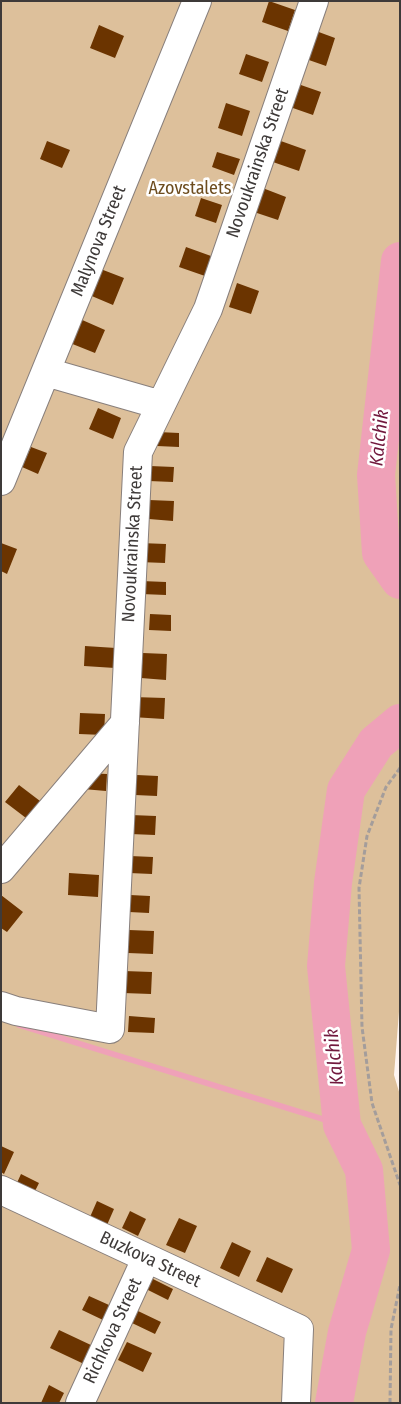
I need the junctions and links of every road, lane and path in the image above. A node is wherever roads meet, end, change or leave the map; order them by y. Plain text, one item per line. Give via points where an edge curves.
1 (197, 1) edge
2 (314, 1) edge
3 (46, 372) junction
4 (161, 405) junction
5 (1, 481) edge
6 (125, 723) junction
7 (400, 768) edge
8 (1, 869) edge
9 (1, 1006) edge
10 (400, 1185) edge
11 (1, 1190) edge
12 (146, 1259) junction
13 (400, 1284) edge
14 (80, 1403) edge
15 (296, 1403) edge
16 (390, 1403) edge

1 - 3 lane, Malynova Street
2 - 4 lane, Novoukrainska Street via 208,309
3 - 4 lane
3 - 5 lane, Malynova Street
4 - 6 lane, Novoukrainska Street via 138,452
6 - 8 lane
6 - 9 lane, Novoukrainska Street via 110,1029
7 - 10 path via 386,787 367,836 359,888 362,1027 372,1103
11 - 12 lane, Buzkova Street
12 - 14 lane, Richkova Street
12 - 15 lane, Buzkova Street via 299,1329
13 - 16 path via 391,1329

